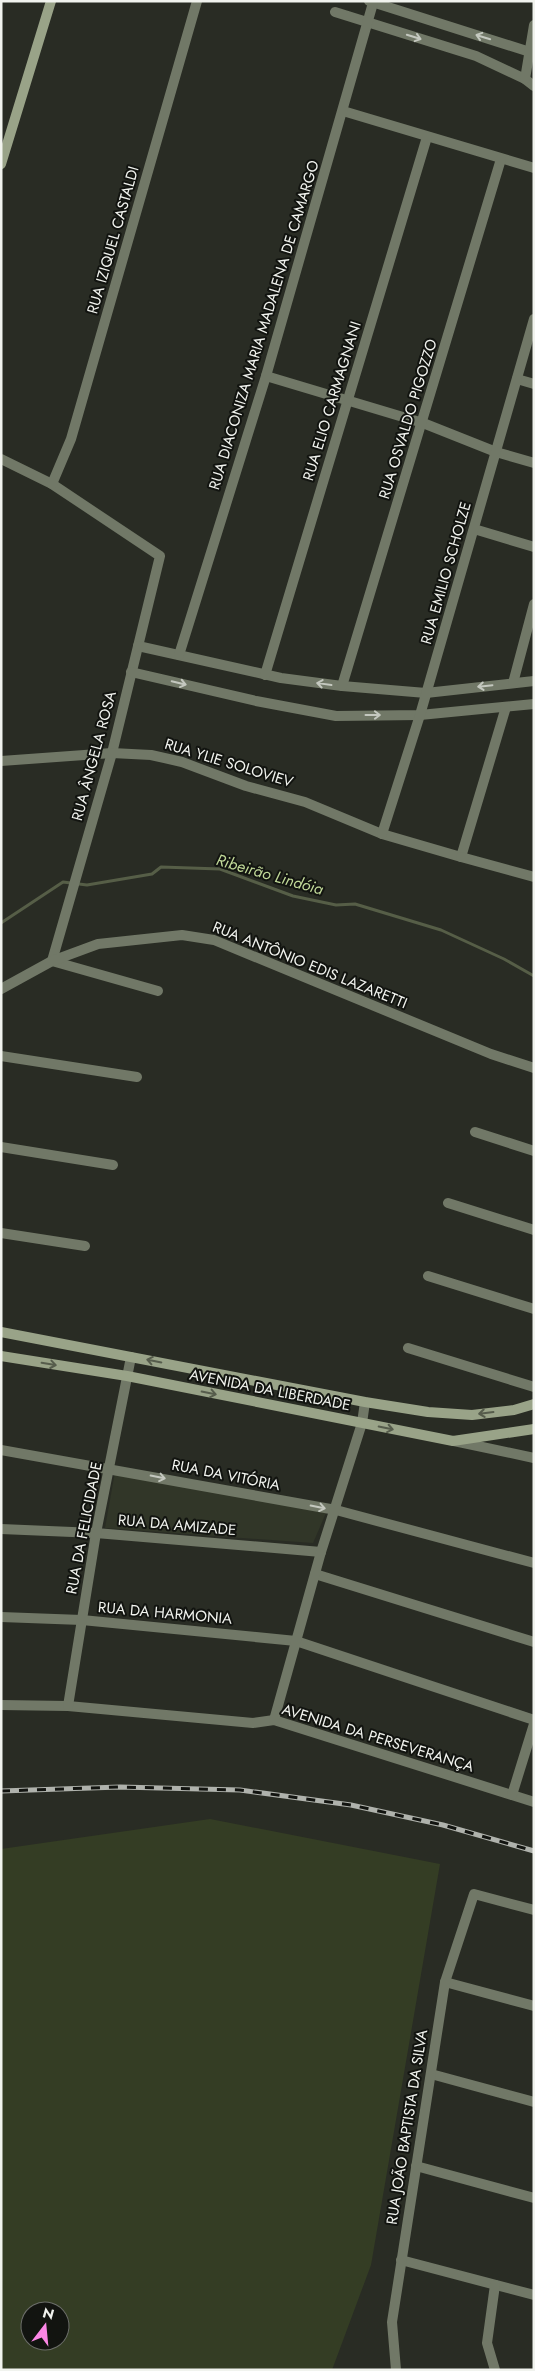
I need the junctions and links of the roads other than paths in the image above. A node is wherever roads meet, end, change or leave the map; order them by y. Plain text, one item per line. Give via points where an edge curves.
1 (197, 1) edge
2 (48, 2) edge
3 (371, 2) edge
4 (335, 12) dead end
5 (368, 22) junction
6 (534, 25) edge
7 (532, 54) edge
8 (525, 79) junction
9 (534, 86) edge
10 (343, 111) junction
11 (427, 137) junction
12 (501, 159) junction
13 (1, 164) edge
14 (534, 168) edge
15 (534, 319) edge
16 (266, 376) junction
17 (517, 379) junction
18 (534, 384) edge
19 (348, 399) junction
20 (423, 423) junction
21 (496, 452) junction
22 (1, 460) edge
23 (534, 463) edge
24 (52, 484) junction
25 (474, 529) junction
26 (534, 547) edge
27 (534, 604) edge
28 (138, 646) junction
29 (179, 655) junction
30 (131, 672) junction
31 (265, 674) junction
32 (534, 681) edge
33 (513, 683) junction
34 (342, 686) junction
35 (426, 693) junction
36 (534, 704) edge
37 (506, 707) junction
38 (420, 715) junction
39 (112, 753) junction
40 (1, 760) edge
41 (382, 834) junction
42 (461, 857) junction
43 (534, 877) edge
44 (52, 961) junction
45 (1, 989) edge
46 (158, 992) dead end
47 (1, 1056) edge
48 (534, 1068) edge
49 (137, 1077) dead end
50 (475, 1132) dead end
51 (1, 1147) edge
52 (534, 1151) edge
53 (113, 1165) dead end
54 (448, 1203) dead end
55 (534, 1230) edge
56 (1, 1233) edge
57 (85, 1246) dead end
58 (428, 1276) dead end
59 (534, 1309) edge
60 (1, 1332) edge
61 (408, 1348) dead end
62 (1, 1356) edge
63 (131, 1356) junction
64 (127, 1376) junction
65 (534, 1387) edge
66 (365, 1402) junction
67 (534, 1404) edge
68 (362, 1423) junction
69 (534, 1429) edge
70 (453, 1441) junction
71 (1, 1450) edge
72 (534, 1458) edge
73 (110, 1468) junction
74 (336, 1510) junction
75 (1, 1530) edge
76 (96, 1533) junction
77 (321, 1552) junction
78 (534, 1563) edge
79 (315, 1574) junction
80 (1, 1617) edge
81 (82, 1620) junction
82 (296, 1641) junction
83 (534, 1642) edge
84 (1, 1705) edge
85 (68, 1706) junction
86 (274, 1720) junction
87 (534, 1722) edge
88 (512, 1795) junction
89 (534, 1802) edge
90 (534, 1910) edge
91 (445, 1982) junction
92 (534, 2006) edge
93 (432, 2074) junction
94 (534, 2102) edge
95 (416, 2166) junction
96 (534, 2198) edge
97 (401, 2260) junction
98 (495, 2285) junction
99 (534, 2295) edge
100 (396, 2370) edge
101 (495, 2370) edge

1 - 24 street, RUA IZIQUEL CASTALDI via 72,438
2 - 13 street
3 - 5 street, RUA DIACONIZA MARIA MADALENA DE CAMARGO
7 -> 3 street
4 - 5 street
5 -> 8 street via 476,56
5 - 10 street, RUA DIACONIZA MARIA MADALENA DE CAMARGO
6 - 7 street
7 - 8 street
8 - 9 street
10 - 11 street
10 - 16 street, RUA DIACONIZA MARIA MADALENA DE CAMARGO
11 - 12 street
11 - 19 street, RUA ELIO CARMAGNANI
12 - 14 street
12 - 20 street, RUA OSVALDO PIGOZZO
15 - 17 street, RUA EMILIO SCHOLZE
16 - 19 street
16 - 29 street, RUA DIACONIZA MARIA MADALENA DE CAMARGO
17 - 18 street
17 - 21 street, RUA EMILIO SCHOLZE
19 - 20 street
19 - 31 street, RUA ELIO CARMAGNANI
20 - 21 street
20 - 34 street, RUA OSVALDO PIGOZZO
21 - 23 street
21 - 25 street, RUA EMILIO SCHOLZE
22 - 24 street
24 - 28 street, RUA ÂNGELA ROSA via 160,556
25 - 26 street
25 - 35 street, RUA EMILIO SCHOLZE
27 - 33 street
28 - 29 street
28 - 30 street, RUA ÂNGELA ROSA
29 - 31 street
30 -> 38 street via 336,716
30 - 39 street, RUA ÂNGELA ROSA
34 -> 31 street
32 - 33 street
33 -> 35 street
34 - 35 street
35 - 38 street, RUA EMILIO SCHOLZE
36 - 37 street
37 - 38 street
37 - 42 street
38 - 41 street, RUA EMILIO SCHOLZE
39 - 40 street, RUA YLIE SOLOVIEV
39 - 41 street, RUA YLIE SOLOVIEV via 182,762 246,786 305,802
39 - 44 street, RUA ÂNGELA ROSA
41 - 42 street, RUA YLIE SOLOVIEV
42 - 43 street, RUA YLIE SOLOVIEV
44 - 45 street, RUA ANTÔNIO EDIS LAZARETTI
44 - 46 street
44 - 48 street, RUA ANTÔNIO EDIS LAZARETTI via 98,944 182,935 214,940 492,1054
47 - 49 street
50 - 52 street
51 - 53 street
54 - 55 street
56 - 57 street
58 - 59 street
60 - 63 street, AVENIDA DA LIBERDADE
61 - 65 street
62 -> 64 street, AVENIDA DA LIBERDADE
63 - 64 street, RUA DA FELICIDADE
66 -> 63 street, AVENIDA DA LIBERDADE
64 -> 68 street, AVENIDA DA LIBERDADE
64 - 73 street, RUA DA FELICIDADE
67 -> 66 street, AVENIDA DA LIBERDADE via 472,1415
66 - 68 street
68 -> 70 street, AVENIDA DA LIBERDADE
68 - 74 street
69 - 70 street, AVENIDA DA LIBERDADE
70 - 72 street
71 - 73 street, RUA DA VITÓRIA
73 -> 74 street, RUA DA VITÓRIA
73 - 76 street, RUA DA FELICIDADE
74 - 77 street
74 - 78 street, RUA DA VITÓRIA
75 - 76 street, RUA DA AMIZADE
76 - 77 street, RUA DA AMIZADE
76 - 81 street, RUA DA FELICIDADE
77 - 79 street
79 - 82 street
79 - 83 street
80 - 81 street, RUA DA HARMONIA
81 - 82 street, RUA DA HARMONIA
81 - 85 street, RUA DA FELICIDADE
82 - 86 street
82 - 87 street, RUA DA HARMONIA
84 - 85 street, AVENIDA DA PERSEVERANÇA
85 - 86 street, AVENIDA DA PERSEVERANÇA via 253,1723
86 - 88 street, AVENIDA DA PERSEVERANÇA
87 - 88 street
88 - 89 street, AVENIDA DA PERSEVERANÇA
90 - 91 street, RUA JOÃO BAPTISTA DA SILVA via 474,1894
91 - 92 street
91 - 93 street, RUA JOÃO BAPTISTA DA SILVA
93 - 94 street
93 - 95 street, RUA JOÃO BAPTISTA DA SILVA
95 - 96 street
95 - 97 street, RUA JOÃO BAPTISTA DA SILVA
97 - 98 street
97 - 100 street, RUA JOÃO BAPTISTA DA SILVA via 392,2322
98 - 99 street
98 - 101 street via 487,2343

